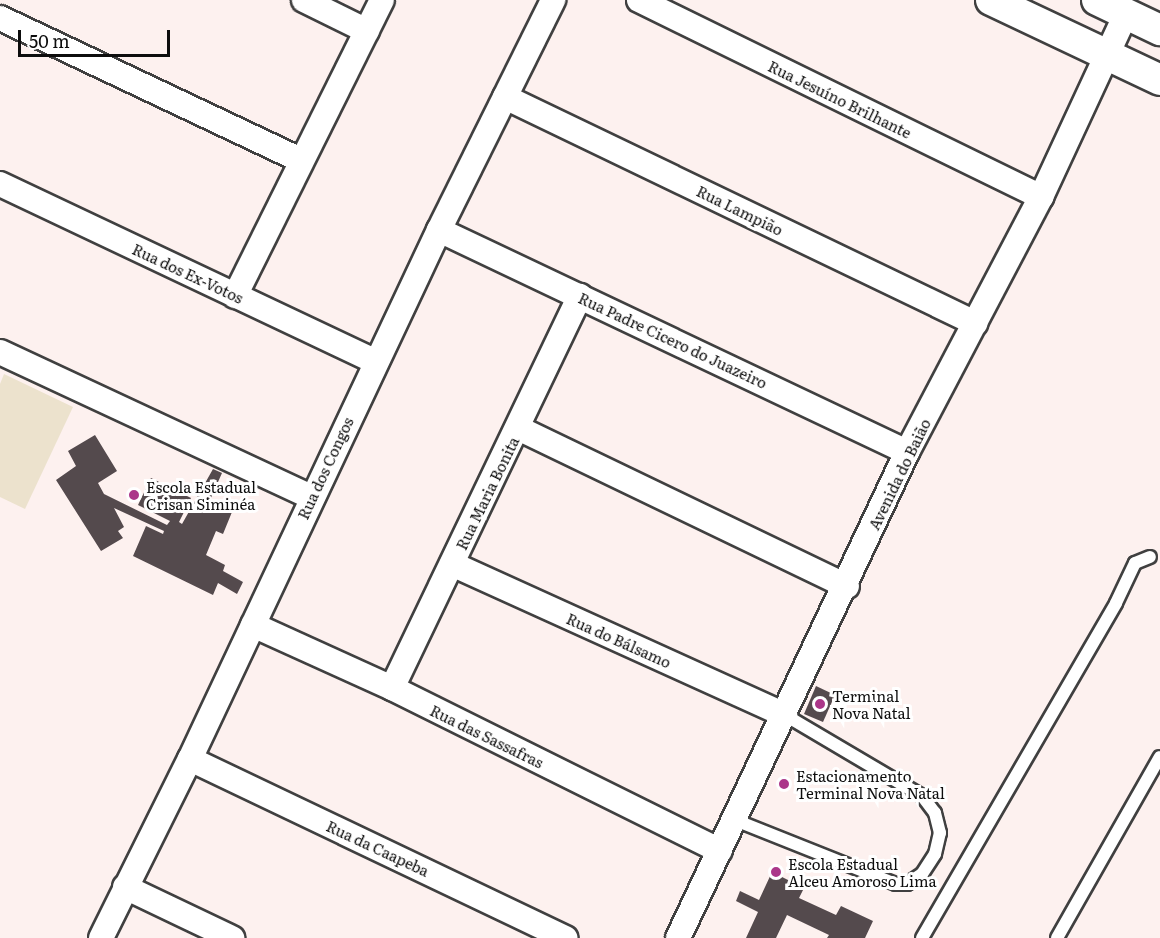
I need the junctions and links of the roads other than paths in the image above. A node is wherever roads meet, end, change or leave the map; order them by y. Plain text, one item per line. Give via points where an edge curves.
1 (304, 0) edge
2 (382, 0) edge
3 (553, 0) edge
4 (639, 0) edge
5 (991, 0) edge
6 (1096, 0) edge
7 (1024, 7) edge
8 (1126, 14) junction
9 (0, 18) edge
10 (1160, 30) edge
11 (367, 31) junction
12 (1108, 57) junction
13 (1160, 80) edge
14 (505, 97) junction
15 (300, 160) junction
16 (0, 184) edge
17 (1041, 197) junction
18 (439, 230) junction
19 (236, 296) junction
20 (580, 296) junction
21 (975, 323) junction
22 (0, 352) edge
23 (376, 362) junction
24 (518, 428) junction
25 (908, 452) junction
26 (311, 497) junction
27 (1150, 557) dead end
28 (452, 564) junction
29 (847, 586) junction
30 (252, 626) junction
31 (392, 688) junction
32 (785, 716) junction
33 (1160, 757) edge
34 (190, 759) junction
35 (735, 820) junction
36 (720, 851) junction
37 (125, 887) junction
38 (101, 938) edge
39 (232, 938) edge
40 (566, 938) edge
41 (678, 938) edge
42 (922, 938) edge
43 (1057, 938) edge

1 - 11 street
2 - 11 street
3 - 14 street, Rua dos Congos
4 - 17 street, Rua Jesuíno Brilhante
5 - 7 street
6 - 8 street
7 - 12 street
8 - 10 street
8 - 12 street, Avenida do Baião
9 - 15 street
11 - 15 street
12 - 13 street
12 - 17 street, Avenida do Baião
14 - 18 street, Rua dos Congos
14 - 21 street, Rua Lampião
15 - 19 street
16 - 19 street, Rua dos Ex-Votos
17 - 21 street, Avenida do Baião
18 - 20 street, Rua Padre Cicero do Juazeiro
18 - 23 street, Rua dos Congos
19 - 23 street, Rua dos Ex-Votos
20 - 24 street, Rua Maria Bonita
20 - 25 street, Rua Padre Cicero do Juazeiro
21 - 25 street, Avenida do Baião
22 - 26 street
23 - 26 street, Rua dos Congos
24 - 28 street, Rua Maria Bonita
24 - 29 street
25 - 29 street, Avenida do Baião
26 - 30 street, Rua dos Congos
27 - 42 lane via 1134,563 1116,603
28 - 31 street, Rua Maria Bonita
28 - 32 street, Rua do Bálsamo
29 - 32 street, Avenida do Baião
30 - 31 street, Rua das Sassafras
30 - 34 street, Rua dos Congos
31 - 36 street, Rua das Sassafras
32 - 35 street, Avenida do Baião
32 - 35 lane via 922,796 935,813 940,833 935,855 922,874 907,884 896,884
33 - 43 lane
34 - 37 street, Rua dos Congos
34 - 40 street, Rua da Caapeba
35 - 36 street, Avenida do Baião
36 - 41 street, Avenida do Baião
37 - 38 street, Rua dos Congos
37 - 39 street

